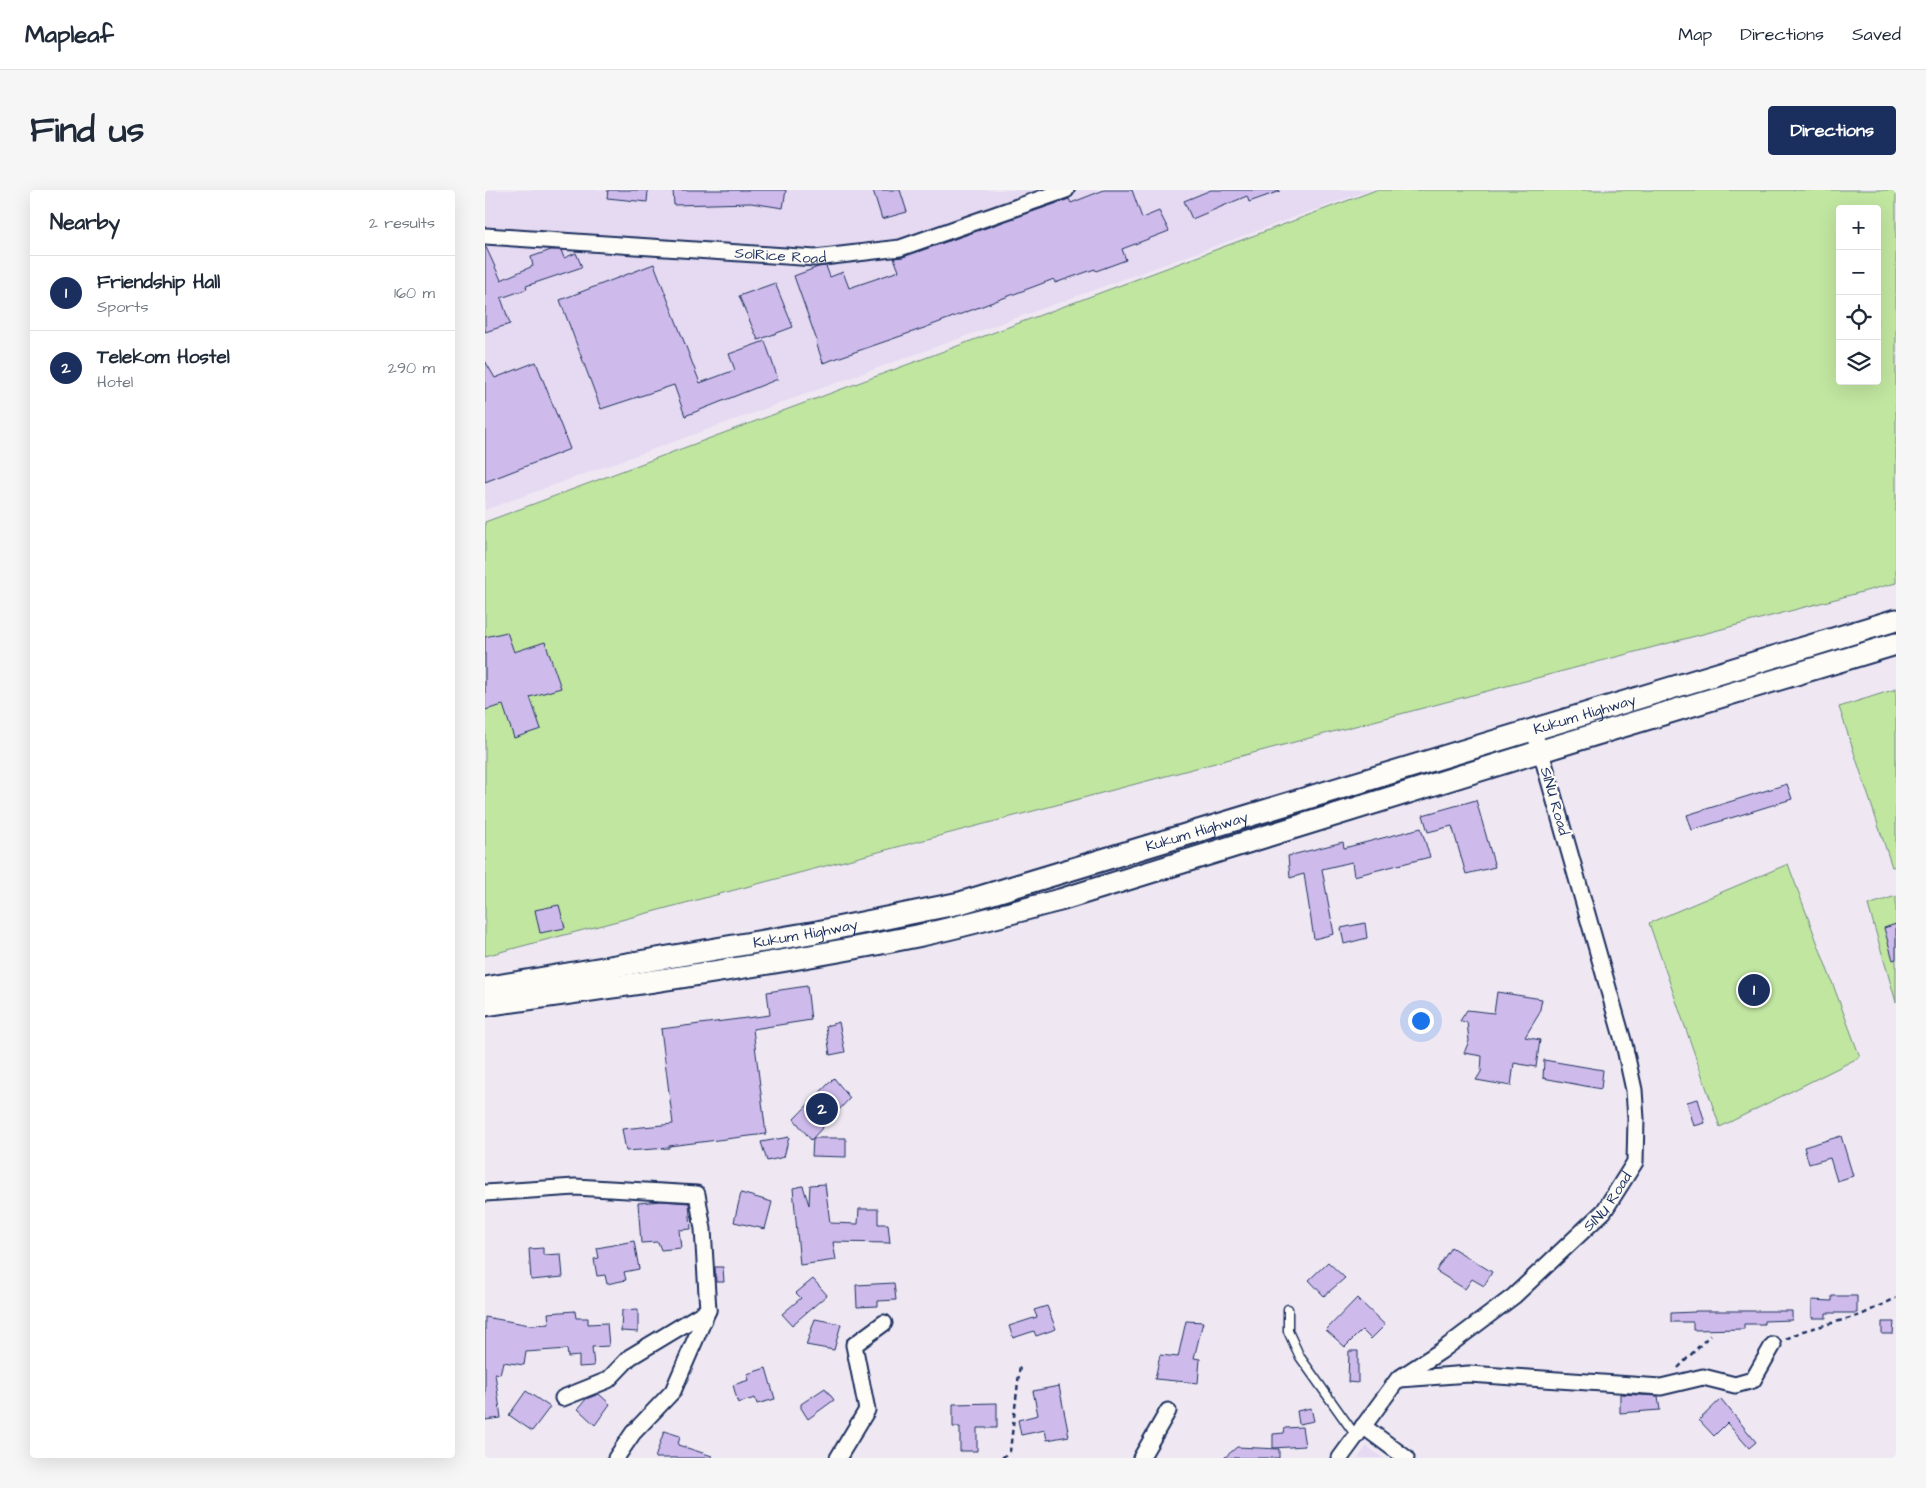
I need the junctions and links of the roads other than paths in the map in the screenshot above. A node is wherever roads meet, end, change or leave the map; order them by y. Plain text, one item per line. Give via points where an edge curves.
1 (1067, 190) edge
2 (485, 236) edge
3 (1896, 620) edge
4 (1896, 644) edge
5 (1533, 730) junction
6 (1541, 752) junction
7 (485, 988) edge
8 (485, 1005) edge
9 (485, 1193) edge
10 (1288, 1309) dead end
11 (708, 1310) junction
12 (884, 1323) dead end
13 (1773, 1345) road end
14 (1398, 1379) junction
15 (563, 1398) dead end
16 (1168, 1411) dead end
17 (1360, 1431) junction
18 (615, 1458) edge
19 (838, 1458) edge
20 (1141, 1458) edge
21 (1340, 1458) edge
22 (1406, 1458) edge

1 - 2 street, SolRice Road via 900,248 815,258
3 - 5 main road, Kukum Highway
4 - 6 main road, Kukum Highway
5 - 6 street, SINU Road
5 - 7 main road, Kukum Highway via 960,903 817,932
6 - 8 main road, Kukum Highway via 1060,900 975,922 773,962
6 - 14 street, SINU Road via 1624,1044 1634,1090 1635,1162 1604,1211 1514,1296
9 - 11 street via 575,1187 697,1194 703,1229
10 - 17 lane via 1288,1331 1300,1357
11 - 15 street via 630,1357 608,1380
11 - 18 street via 673,1391
12 - 19 street via 854,1345 867,1410
13 - 14 street via 1753,1380 1735,1384 1703,1377 1659,1387 1469,1374
14 - 17 street, SINU Road
16 - 20 street
17 - 21 street, SINU Road
17 - 22 street

